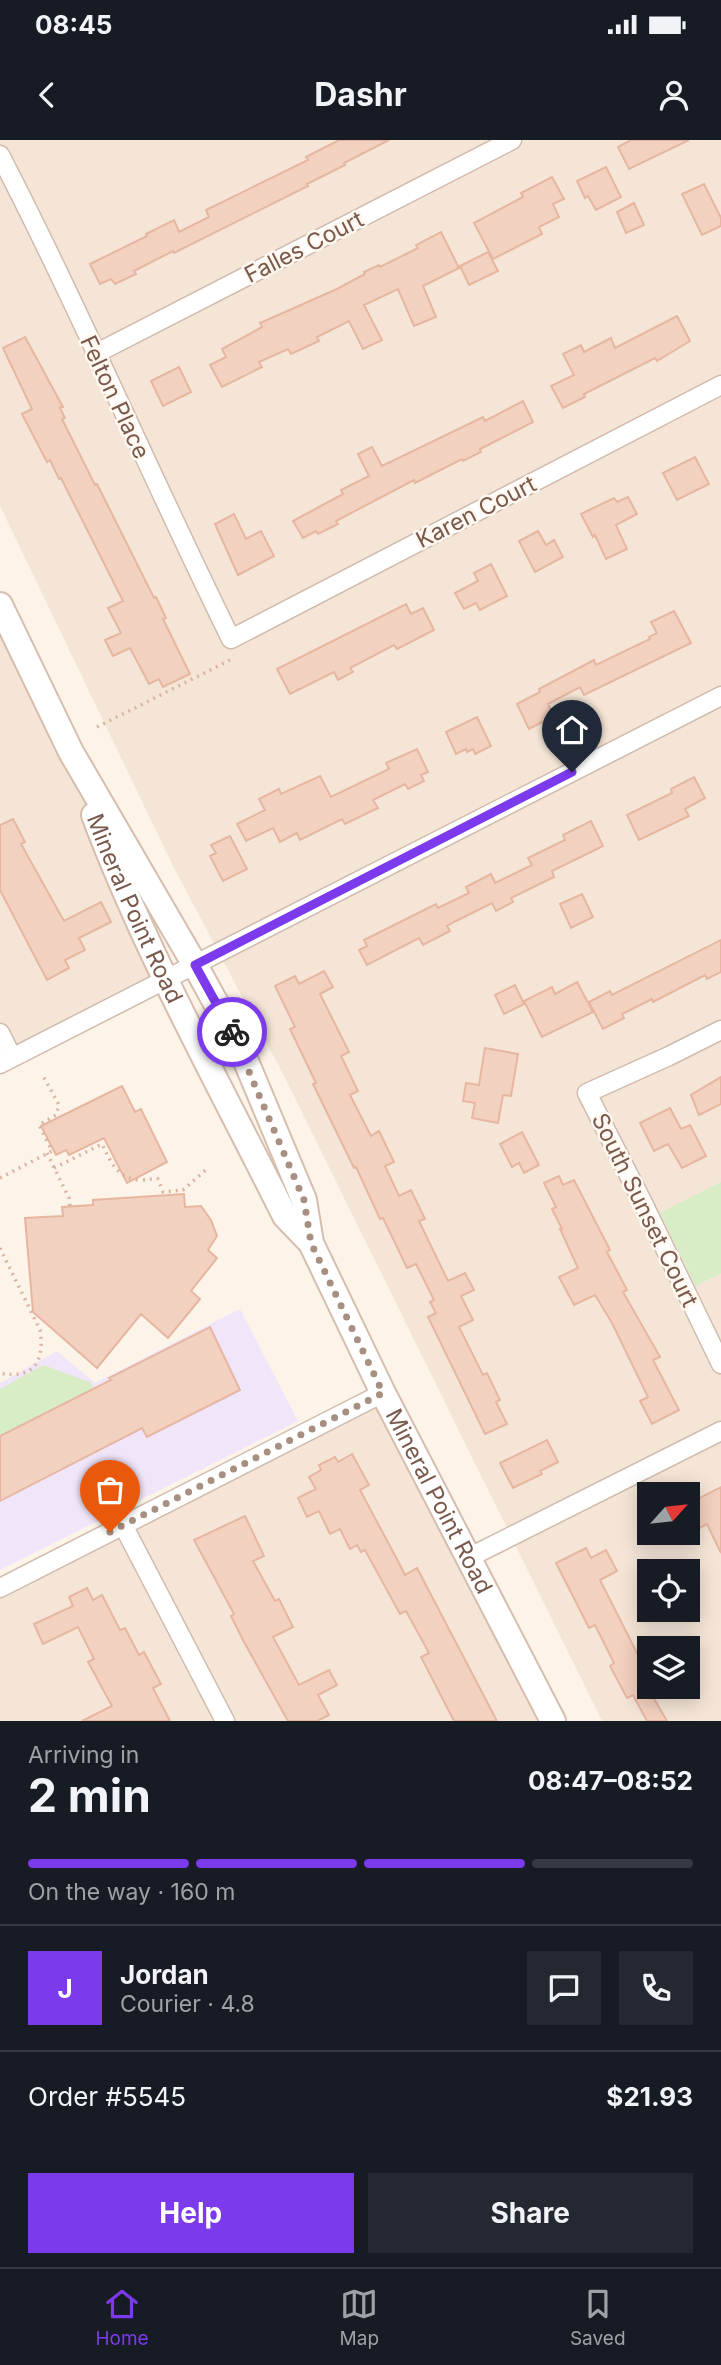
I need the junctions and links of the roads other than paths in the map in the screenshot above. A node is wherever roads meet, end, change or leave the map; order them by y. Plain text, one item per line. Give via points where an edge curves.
1 (512, 140) edge
2 (0, 155) edge
3 (95, 354) junction
4 (721, 385) edge
5 (0, 605) edge
6 (231, 639) joint
7 (721, 696) edge
8 (71, 752) junction
9 (195, 965) junction
10 (166, 980) junction
11 (721, 1030) edge
12 (0, 1033) edge
13 (6, 1061) edge
14 (311, 1243) junction
15 (721, 1364) edge
16 (383, 1393) junction
17 (721, 1431) edge
18 (123, 1525) junction
19 (468, 1558) junction
20 (0, 1588) edge
21 (225, 1721) edge
22 (553, 1721) edge

1 - 3 street, Falles Court
2 - 3 street, Felton Place
3 - 6 street, Felton Place
4 - 6 street, Karen Court
5 - 8 main road, Mineral Point Road
7 - 9 street
8 - 9 main road, Mineral Point Road
8 - 10 main road, Mineral Point Road via 112,862
9 - 10 street
9 - 14 main road, Mineral Point Road via 240,1047 304,1200
10 - 13 street
10 - 14 main road, Mineral Point Road via 285,1216
11 - 15 street, South Sunset Court via 587,1093
12 - 13 street
14 - 16 main road, Mineral Point Road
16 - 18 street
16 - 19 main road, Mineral Point Road
17 - 19 street
18 - 20 street
18 - 21 street
19 - 22 main road, Mineral Point Road

